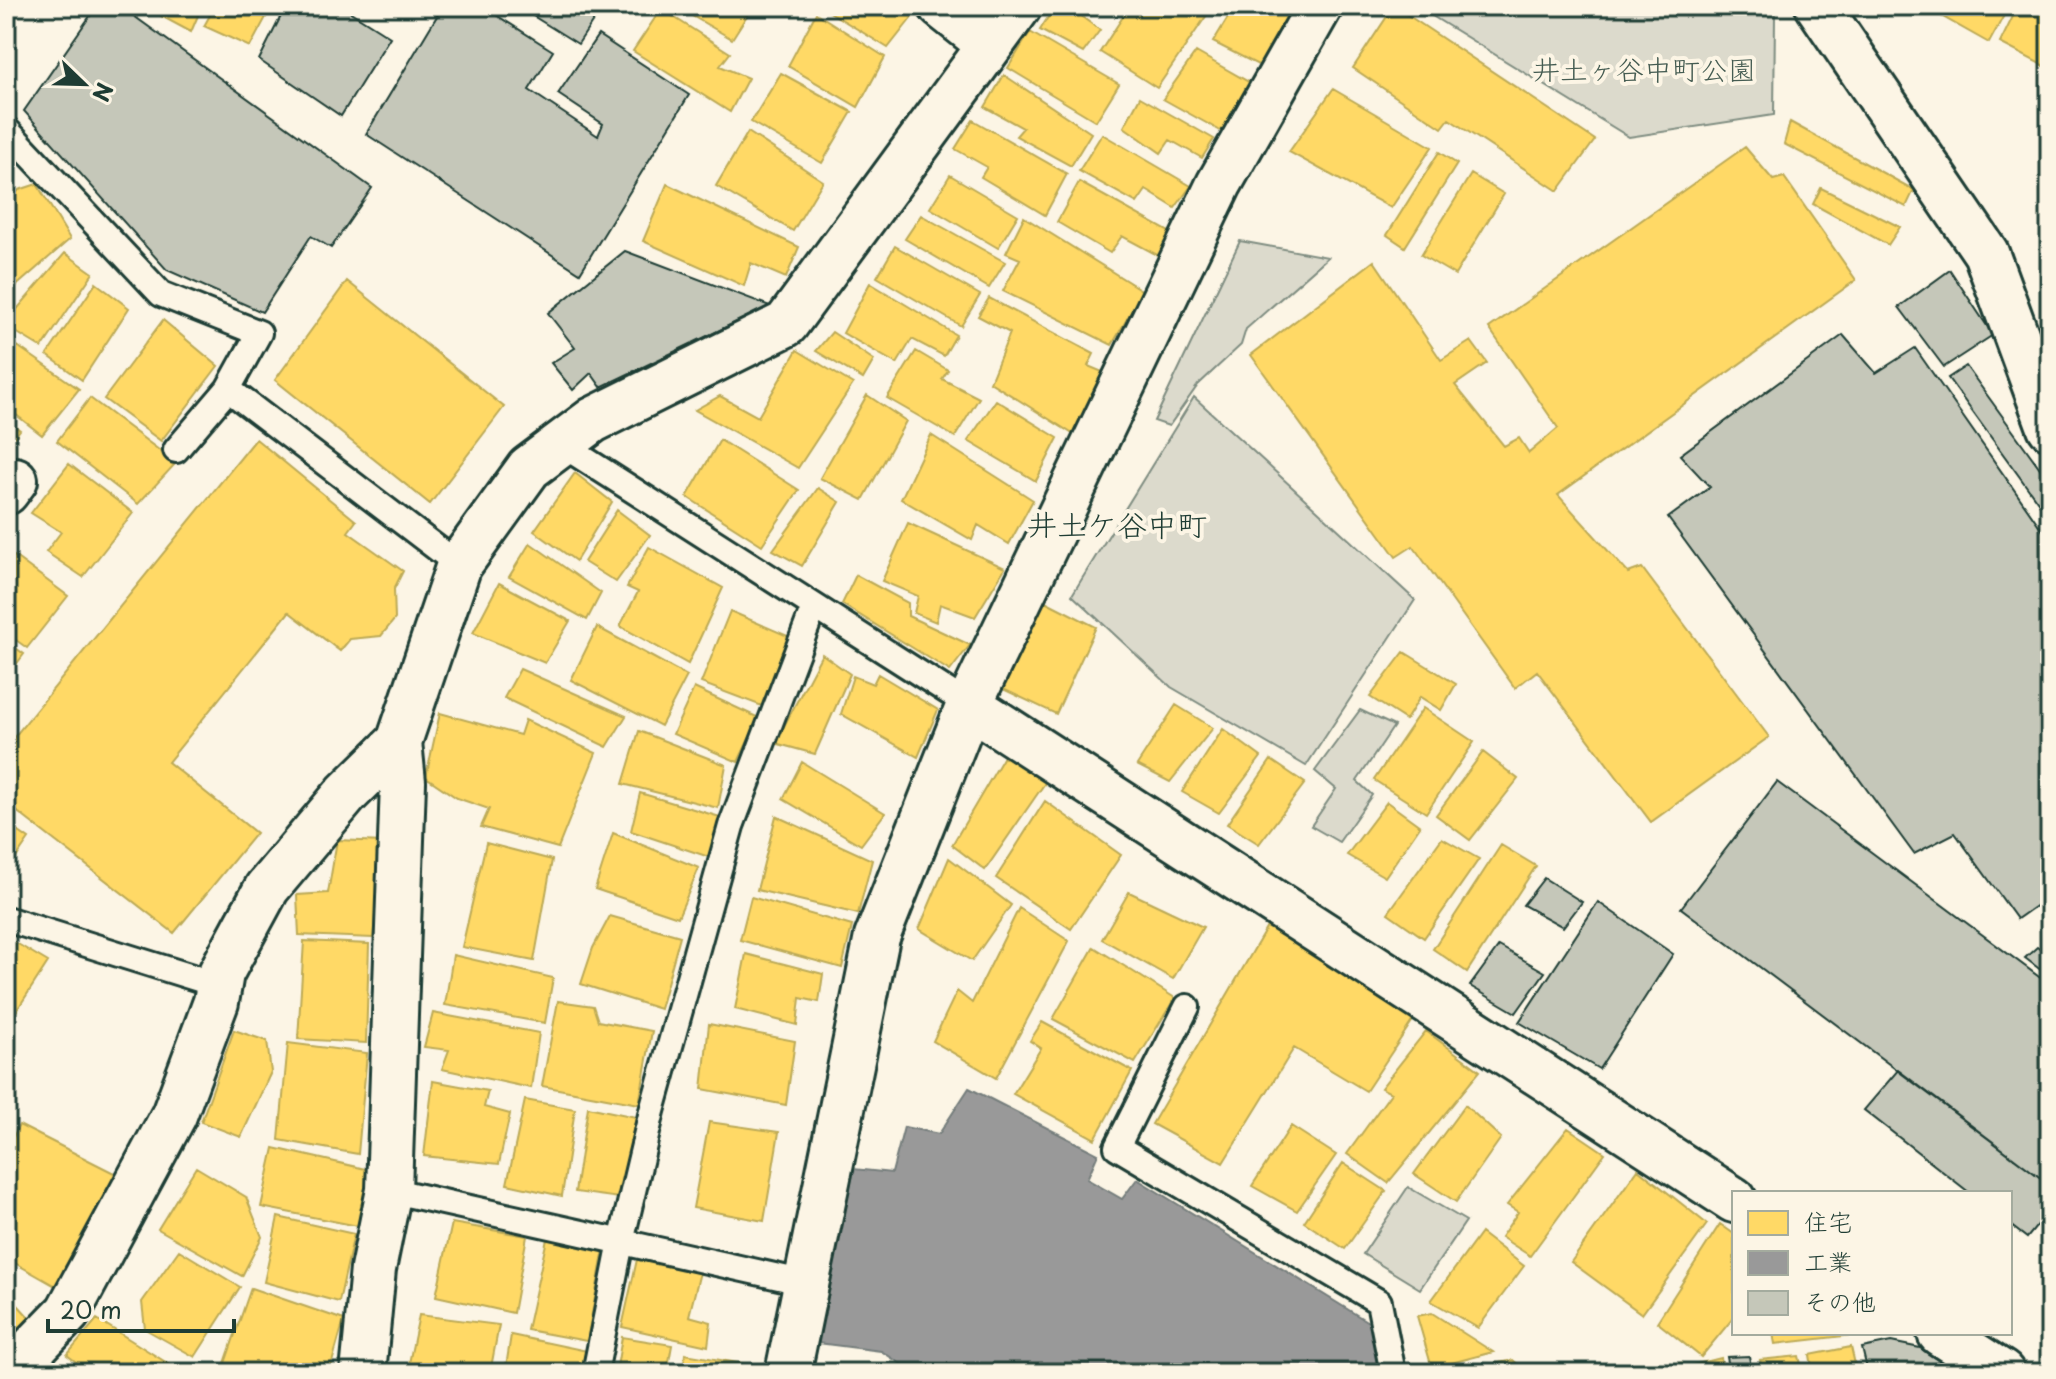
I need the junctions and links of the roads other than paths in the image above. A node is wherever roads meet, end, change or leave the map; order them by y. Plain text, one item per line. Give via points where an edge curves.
1 (941, 6) edge
2 (1019, 6) edge
3 (1320, 6) edge
4 (1818, 6) edge
5 (990, 45) junction
6 (6, 129) edge
7 (228, 389) junction
8 (2050, 427) edge
9 (561, 444) junction
10 (176, 450) dead end
11 (459, 565) junction
12 (814, 607) junction
13 (969, 705) junction
14 (399, 742) junction
15 (6, 919) edge
16 (218, 985) junction
17 (1187, 1007) dead end
18 (389, 1190) junction
19 (1732, 1199) edge
20 (621, 1242) junction
21 (806, 1283) junction
22 (1943, 1335) edge
23 (9, 1373) edge
24 (363, 1373) edge
25 (595, 1373) edge
26 (788, 1373) edge
27 (1393, 1373) edge
28 (2002, 1373) edge

1 - 5 street
2 - 5 street
3 - 13 street via 1219,184
4 - 8 street via 1986,253
5 - 9 street via 786,324 593,420
6 - 7 lane via 161,294 259,333
7 - 10 lane
7 - 11 lane
9 - 11 street via 529,468
9 - 12 lane
11 - 14 street
12 - 13 lane
12 - 20 lane via 731,826
13 - 19 street
13 - 21 street via 877,937
14 - 16 street via 347,793 267,888
14 - 18 street via 403,782
15 - 16 lane
16 - 23 street via 211,1017 167,1130 68,1312
17 - 27 lane via 1117,1147 1379,1302
18 - 20 lane
18 - 24 street via 373,1269
20 - 21 lane
20 - 25 lane
21 - 26 street
22 - 28 street

